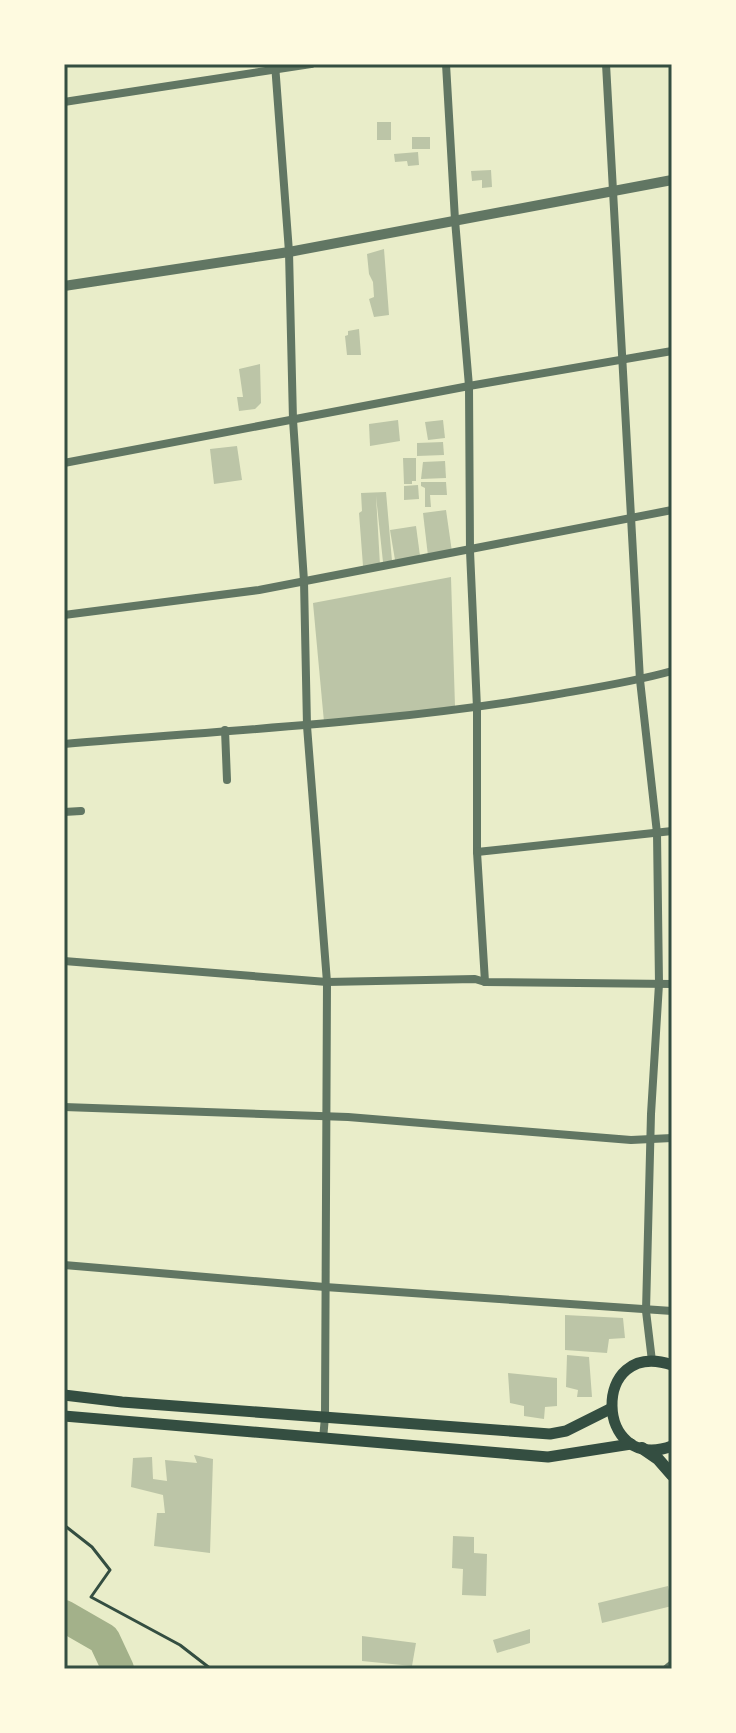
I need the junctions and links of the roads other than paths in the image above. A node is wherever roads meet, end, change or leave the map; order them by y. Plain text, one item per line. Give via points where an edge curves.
1 (311, 64) edge
2 (446, 64) edge
3 (606, 64) edge
4 (275, 67) edge
5 (64, 102) edge
6 (672, 180) edge
7 (612, 191) junction
8 (455, 220) junction
9 (289, 252) junction
10 (64, 286) edge
11 (672, 351) edge
12 (622, 361) junction
13 (469, 386) junction
14 (293, 420) junction
15 (64, 463) edge
16 (672, 510) edge
17 (630, 519) junction
18 (470, 551) junction
19 (304, 581) junction
20 (64, 615) edge
21 (672, 671) edge
22 (640, 680) junction
23 (477, 708) junction
24 (307, 726) junction
25 (225, 730) junction
26 (64, 744) edge
27 (227, 780) dead end
28 (81, 811) dead end
29 (64, 812) edge
30 (672, 831) edge
31 (657, 833) junction
32 (477, 852) junction
33 (64, 961) edge
34 (327, 982) junction
35 (485, 982) junction
36 (659, 984) junction
37 (672, 984) edge
38 (64, 1107) edge
39 (327, 1116) junction
40 (672, 1138) edge
41 (652, 1139) junction
42 (64, 1265) edge
43 (325, 1287) junction
44 (646, 1311) junction
45 (672, 1311) edge
46 (652, 1361) junction
47 (672, 1365) edge
48 (64, 1395) edge
49 (610, 1409) junction
50 (64, 1416) edge
51 (325, 1417) junction
52 (323, 1439) junction
53 (636, 1446) junction
54 (672, 1446) edge
55 (672, 1475) edge
56 (672, 1664) edge
57 (666, 1669) edge

1 - 4 street
2 - 8 street
3 - 7 street
4 - 5 street
4 - 9 street
6 - 7 street
7 - 8 street
7 - 12 street
8 - 9 street
8 - 13 street
9 - 10 street
9 - 14 street
11 - 12 street
12 - 13 street
12 - 17 street
13 - 14 street
13 - 18 street
14 - 15 street
14 - 19 street
16 - 17 street
17 - 18 street
17 - 22 street
18 - 19 street
18 - 23 street
19 - 20 street
19 - 24 street
21 - 22 street
22 - 23 street
22 - 31 street
23 - 24 street
23 - 32 street
24 - 25 street
24 - 34 street
25 - 26 street
25 - 27 street
28 - 29 street
30 - 31 street
31 - 32 street
31 - 36 street
32 - 35 street
33 - 34 street
34 - 35 street
34 - 39 street
35 - 36 street
36 - 37 street
36 - 41 street
38 - 39 street
39 - 41 street
39 - 43 street
40 - 41 street
41 - 44 street
42 - 43 street
43 - 44 street
43 - 51 street
44 - 45 street
44 - 46 street
46 - 47 main road
46 - 49 main road via 626,1371 611,1394
48 - 51 main road
49 - 51 main road via 550,1434
49 - 53 main road via 613,1423
50 - 52 main road
51 - 52 street
52 - 53 main road via 548,1457
53 - 54 main road
53 - 55 main road
56 - 57 street

